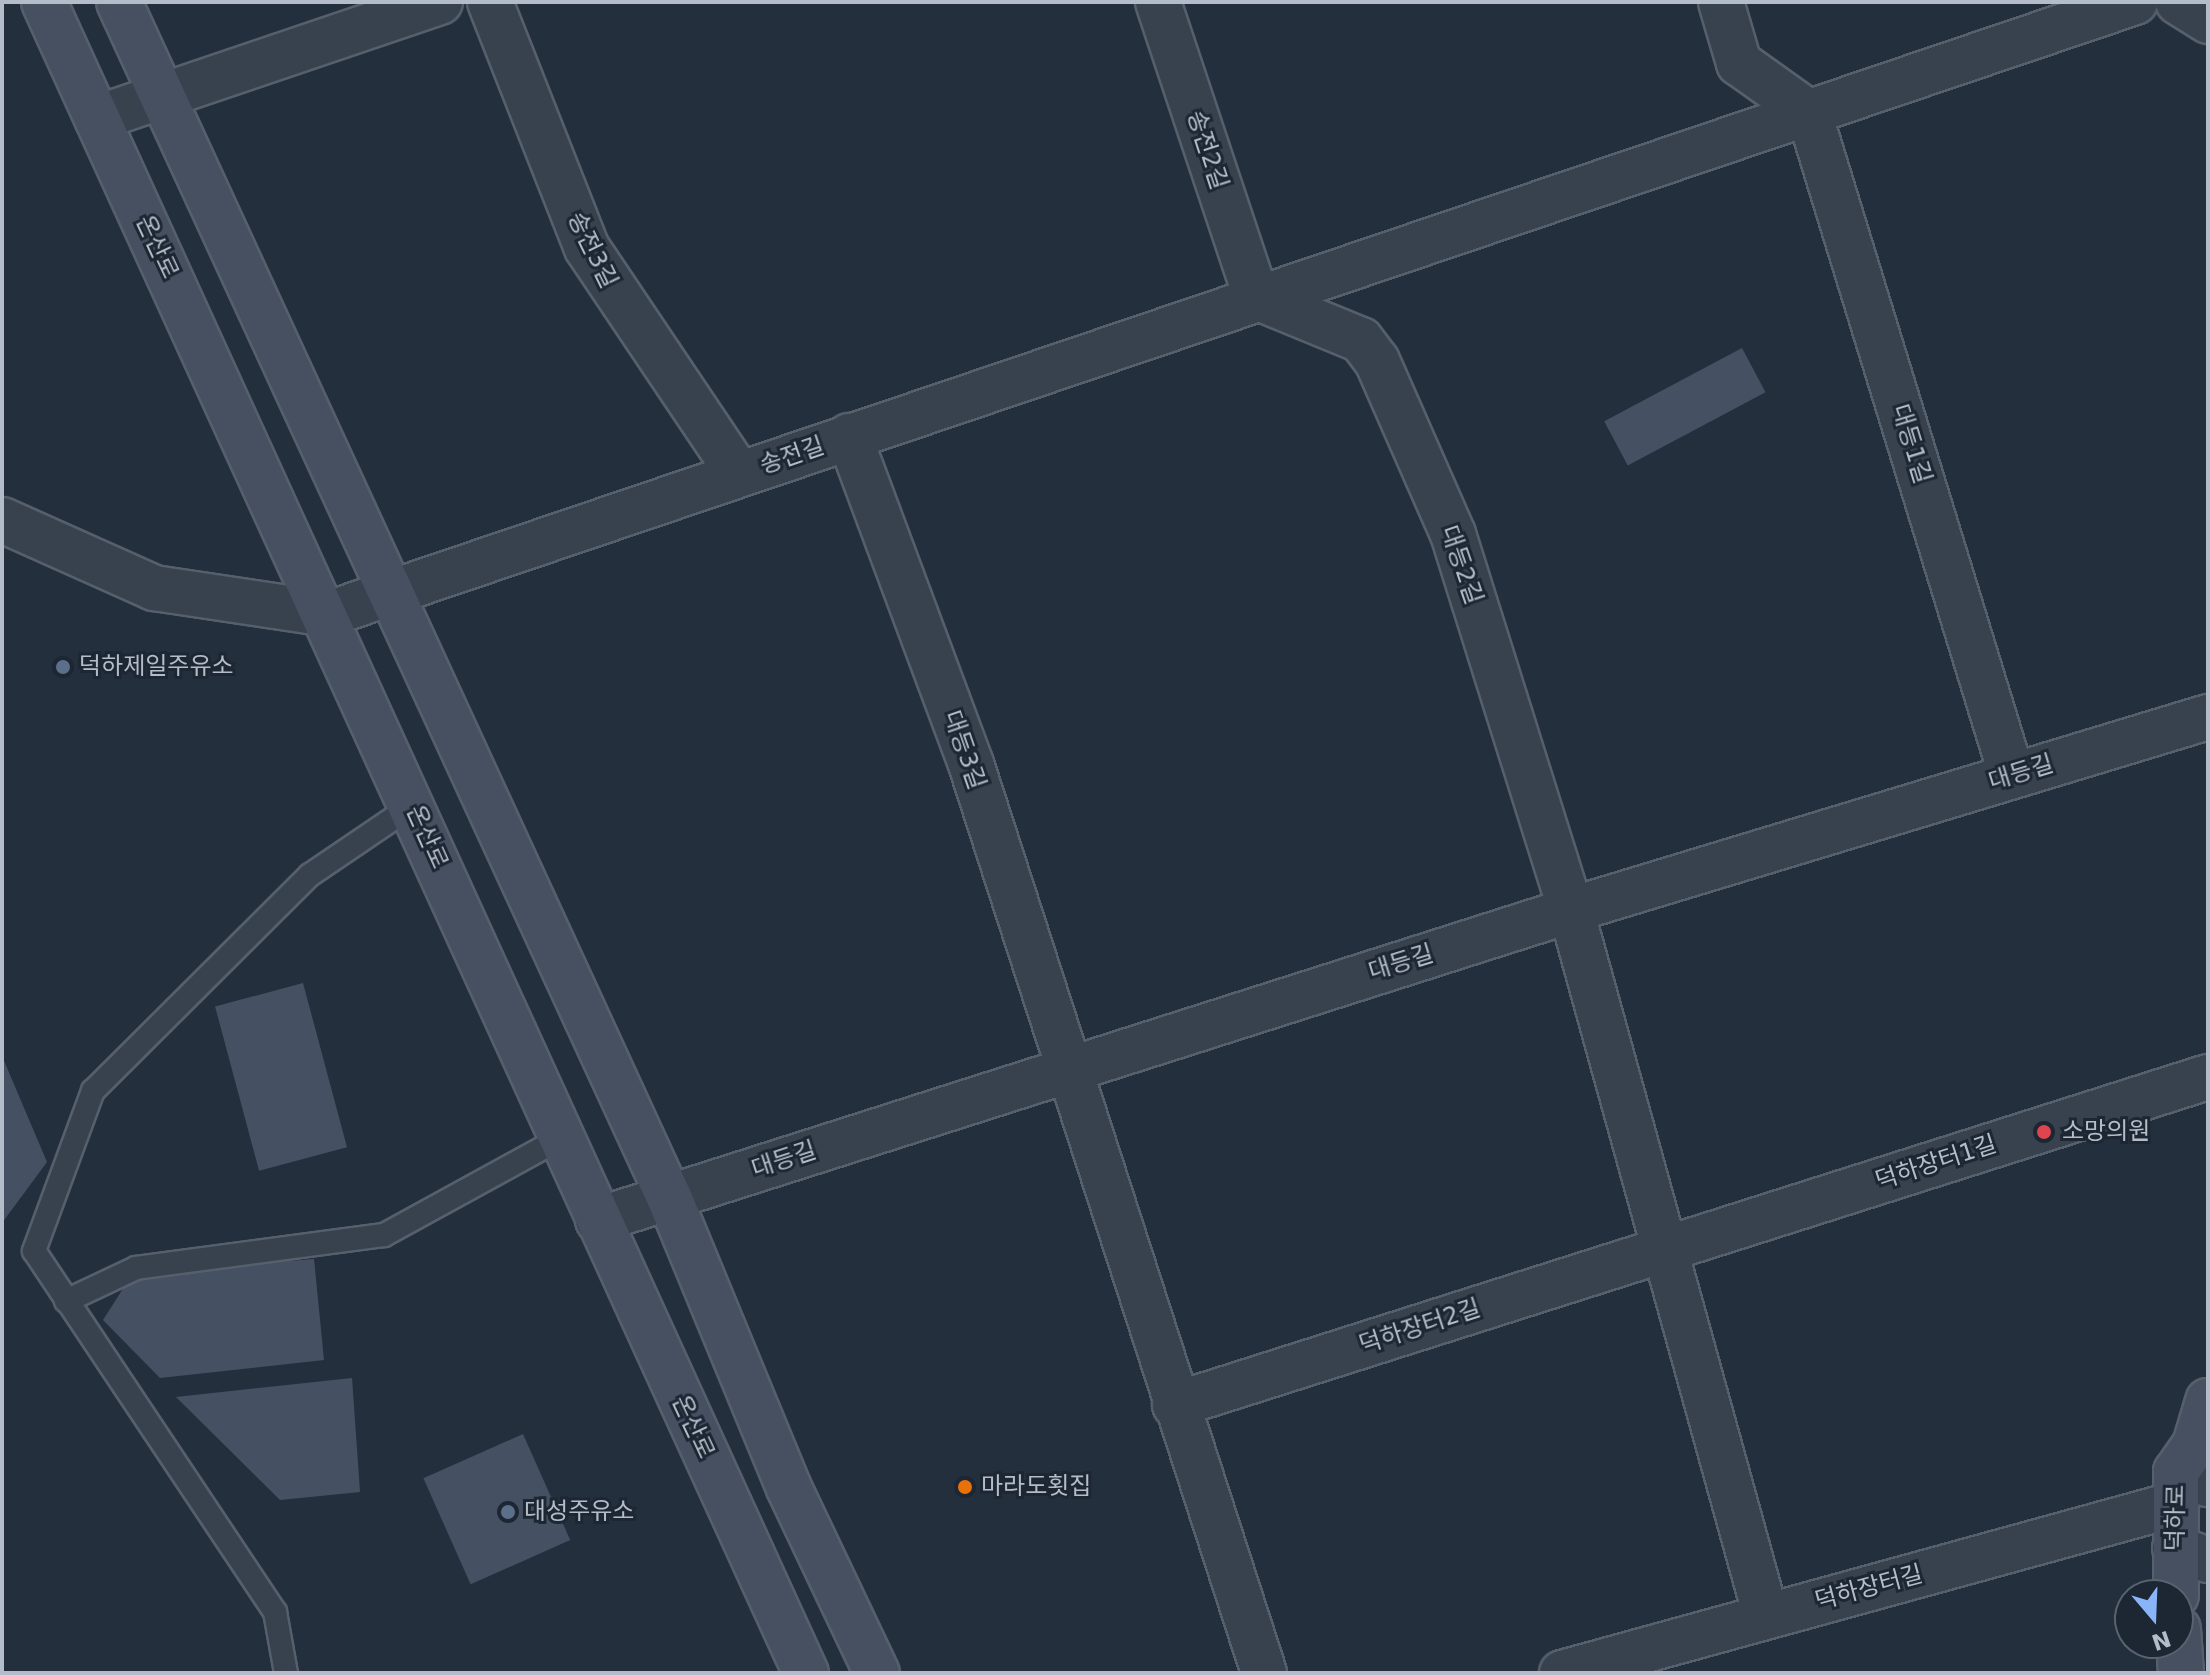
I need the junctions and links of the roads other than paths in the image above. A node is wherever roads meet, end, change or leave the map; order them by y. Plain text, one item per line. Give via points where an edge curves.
1 (44, 2) edge
2 (119, 2) edge
3 (440, 2) edge
4 (490, 2) edge
5 (1158, 2) edge
6 (1721, 2) edge
7 (2135, 2) edge
8 (2178, 2) edge
9 (2208, 21) edge
10 (160, 96) junction
11 (1809, 113) junction
12 (97, 118) junction
13 (1256, 297) junction
14 (849, 436) junction
15 (739, 474) junction
16 (2, 520) edge
17 (390, 593) junction
18 (328, 614) junction
19 (2208, 717) edge
20 (2012, 776) junction
21 (413, 805) junction
22 (1571, 910) junction
23 (1064, 1069) junction
24 (2208, 1077) edge
25 (561, 1138) junction
26 (669, 1197) junction
27 (598, 1220) junction
28 (1664, 1249) junction
29 (66, 1301) junction
30 (2208, 1401) edge
31 (1175, 1405) junction
32 (2187, 1486) edge
33 (2192, 1554) edge
34 (2182, 1579) edge
35 (1766, 1616) junction
36 (286, 1673) edge
37 (806, 1673) edge
38 (877, 1673) edge
39 (1264, 1673) edge
40 (1562, 1673) edge

1 - 12 main road, 온산로
2 - 10 main road
3 - 10 street
4 - 15 street, 송전3길 via 587,248
5 - 13 street, 송전2길
6 - 11 street via 1739,63
7 - 11 street, 송전길
8 - 9 street
10 - 12 street
10 - 17 main road
11 - 13 street, 송전길
11 - 20 street, 대등1길
12 - 18 main road, 온산로
13 - 14 street, 송전길
13 - 22 street, 대등2길 via 1361,340 1377,361 1453,534
14 - 15 street, 송전길
14 - 23 street, 대등3길 via 971,764
15 - 17 street, 송전길
16 - 18 street via 154,588
17 - 18 street, 송전길
17 - 26 main road
18 - 21 main road, 온산로
19 - 20 street, 대등길
20 - 22 street, 대등길
21 - 25 main road, 온산로
21 - 29 lane via 310,875 93,1091 34,1251
22 - 23 street, 대등길
22 - 28 street
23 - 26 street, 대등길
23 - 31 street
24 - 28 street, 덕하장터1길
25 - 27 main road, 온산로
25 - 29 lane via 384,1235 136,1268
26 - 27 street, 대등길
26 - 38 main road via 789,1488
27 - 37 main road, 온산로
28 - 31 street, 덕하장터2길
28 - 35 street
29 - 36 lane via 275,1612
30 - 32 main road, 덕하로
31 - 39 street
32 - 33 main road, 덕하로
32 - 35 street, 덕하장터길
33 - 34 main road, 덕하로
35 - 40 street, 덕하장터길

